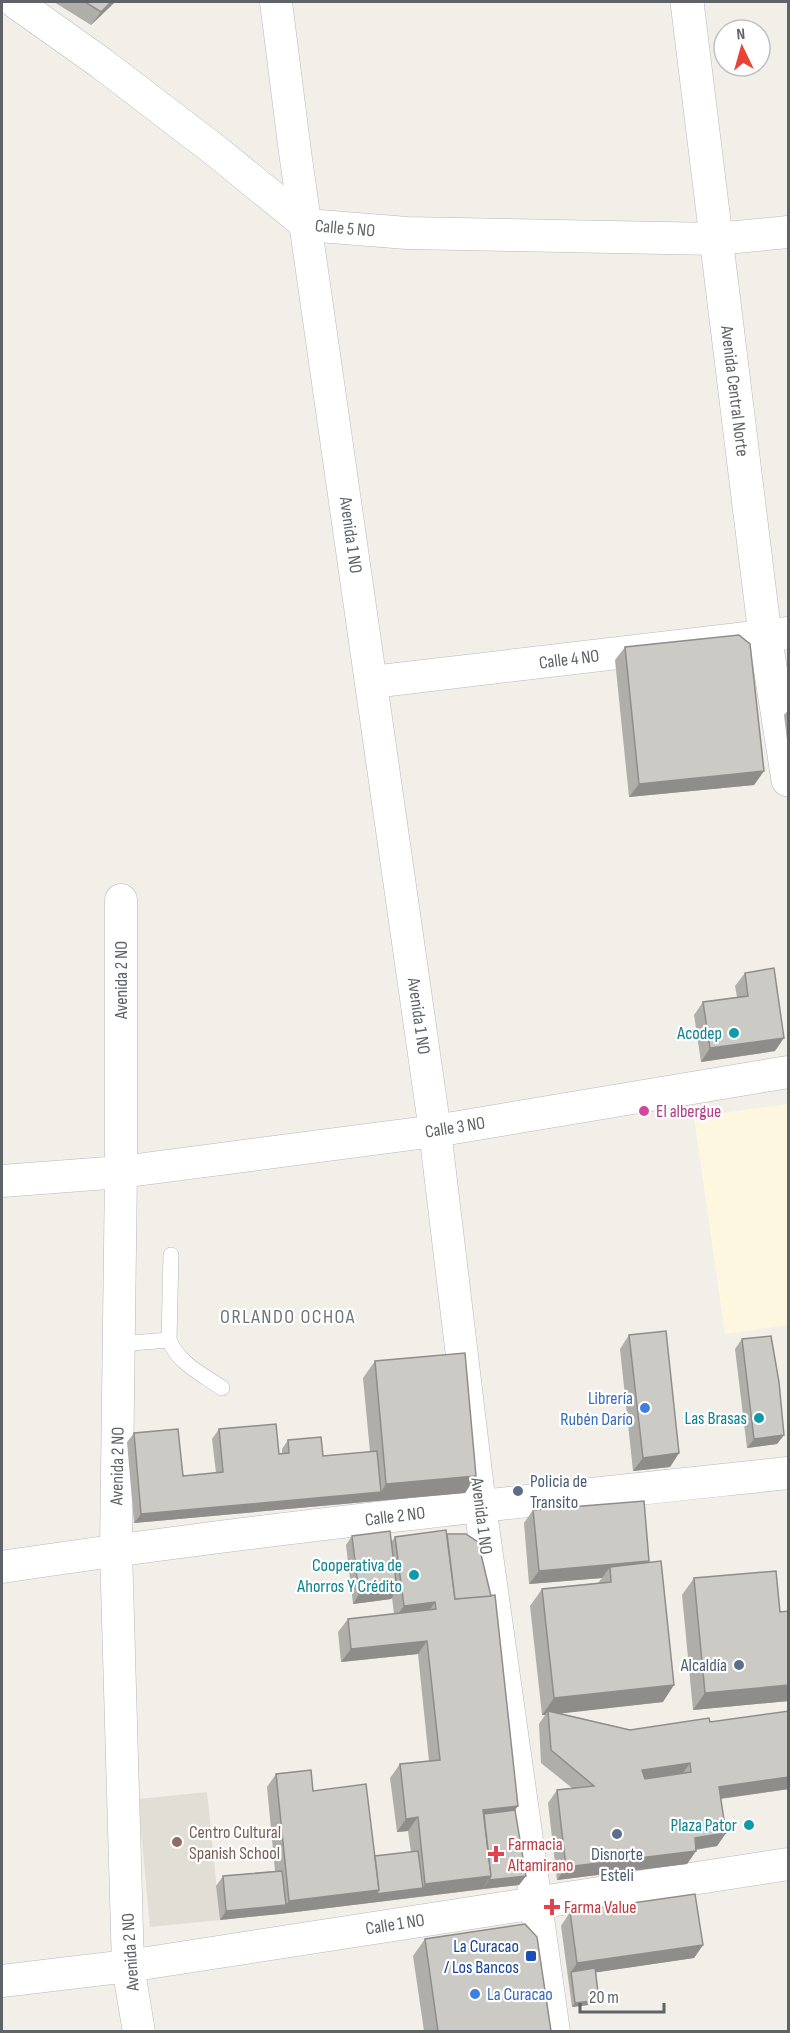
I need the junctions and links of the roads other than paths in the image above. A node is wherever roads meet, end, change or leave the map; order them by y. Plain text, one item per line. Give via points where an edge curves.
1 (15, 2) edge
2 (276, 2) edge
3 (687, 2) edge
4 (307, 225) junction
5 (789, 232) edge
6 (716, 239) junction
7 (777, 634) edge
8 (372, 682) junction
9 (789, 780) edge
10 (121, 900) dead end
11 (789, 1072) edge
12 (435, 1131) junction
13 (121, 1172) junction
14 (2, 1181) edge
15 (171, 1255) dead end
16 (169, 1340) junction
17 (118, 1344) junction
18 (222, 1388) dead end
19 (789, 1473) edge
20 (480, 1506) junction
21 (116, 1550) junction
22 (2, 1567) edge
23 (789, 1864) edge
24 (535, 1902) junction
25 (128, 1966) junction
26 (2, 1982) edge
27 (139, 2031) edge
28 (554, 2031) edge

1 - 4 street, Calle 5 NO via 101,63
2 - 4 street, Avenida 1 NO
3 - 6 street, Avenida Central Norte
4 - 6 street, Calle 5 NO via 407,233
4 - 8 street, Avenida 1 NO
5 - 6 street, Calle 5 NO
6 - 7 street, Avenida Central Norte
7 - 8 street, Calle 4 NO
7 - 9 street, Avenida Central Norte
8 - 12 street, Avenida 1 NO
10 - 13 street, Avenida 2 NO
11 - 12 street, Calle 3 NO
12 - 13 street, Calle 3 NO
12 - 20 street, Avenida 1 NO
13 - 14 street, Calle 3 NO
13 - 17 street, Avenida 2 NO
15 - 16 lane
16 - 17 lane
16 - 18 lane via 183,1362
17 - 21 street, Avenida 2 NO
19 - 20 street, Calle 2 NO
20 - 21 street, Calle 2 NO
20 - 24 street, Avenida 1 NO
21 - 22 street, Calle 2 NO
21 - 25 street, Avenida 2 NO
23 - 24 street, Calle 1 NO
24 - 25 street, Calle 1 NO
24 - 28 street, Avenida 1 NO
25 - 26 street, Calle 1 NO
25 - 27 street, Avenida 2 NO

